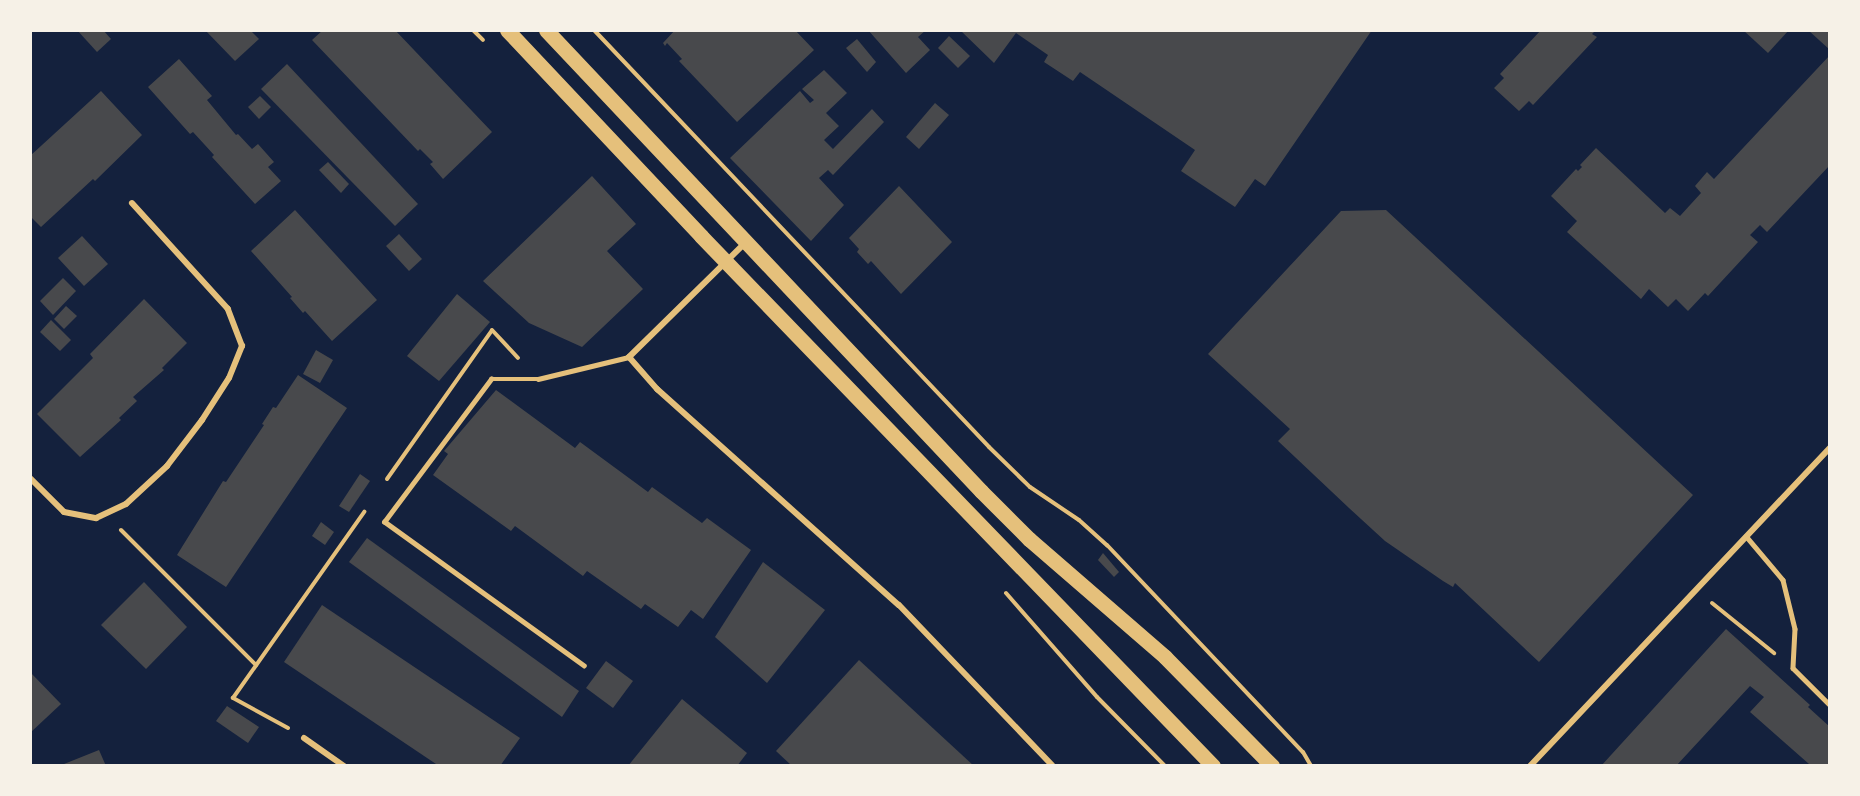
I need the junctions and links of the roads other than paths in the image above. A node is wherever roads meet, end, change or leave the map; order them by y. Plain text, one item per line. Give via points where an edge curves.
1 (507, 30) edge
2 (546, 30) edge
3 (132, 203) dead end
4 (747, 242) junction
5 (726, 261) junction
6 (629, 357) junction
7 (1830, 448) edge
8 (30, 478) edge
9 (1746, 536) junction
10 (584, 666) dead end
11 (1830, 705) edge
12 (304, 738) dead end
13 (344, 766) edge
14 (1053, 766) edge
15 (1213, 766) edge
16 (1272, 766) edge
17 (1530, 766) edge

1 - 5 main road
2 - 4 main road
3 - 8 street via 228,309 242,346 229,378 202,420 167,466 126,504 96,518 64,512
4 - 5 street
4 - 16 main road via 1013,523 1165,657
5 - 6 street
5 - 15 main road
6 - 10 lane via 538,379 491,379 384,522
6 - 14 street via 657,388 899,605
7 - 9 street
9 - 11 lane via 1783,580 1795,629 1793,668
9 - 17 street
12 - 13 street

